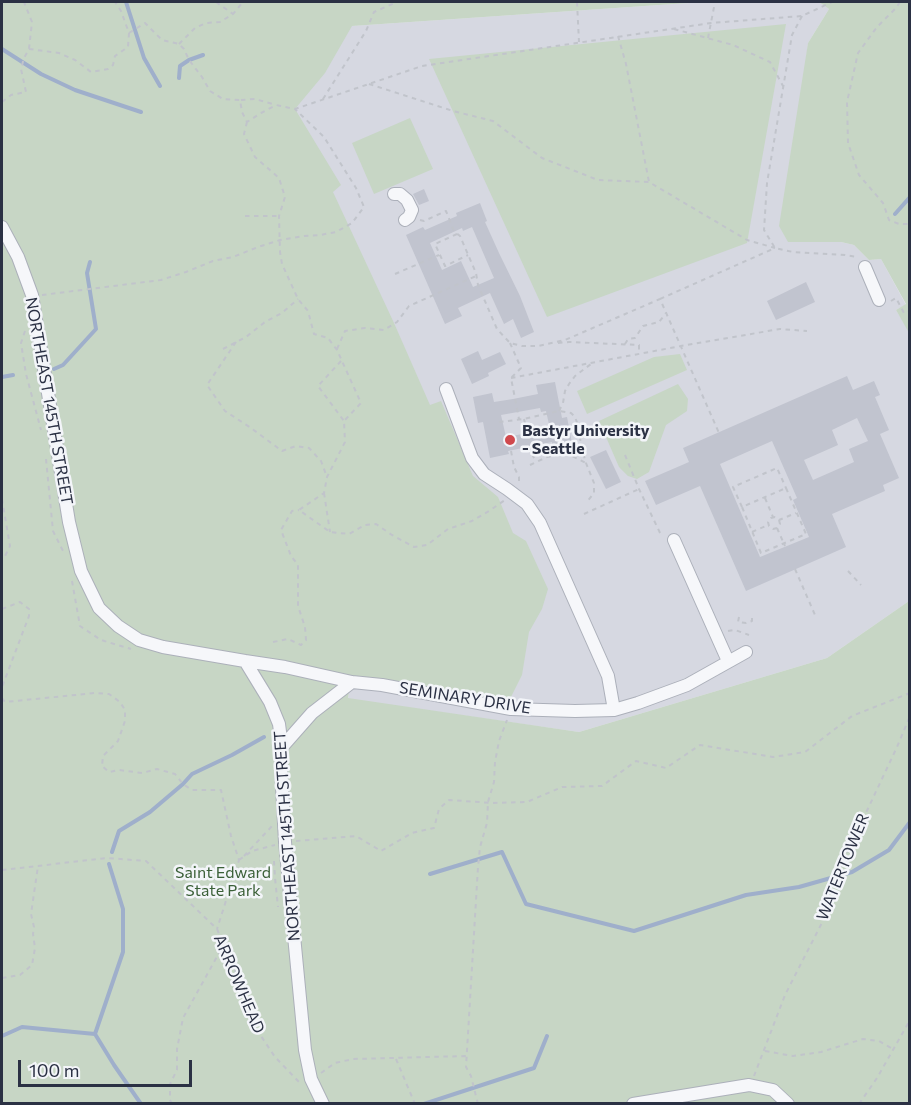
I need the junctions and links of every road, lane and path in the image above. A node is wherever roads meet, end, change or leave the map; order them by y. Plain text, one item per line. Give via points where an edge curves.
1 (24, 2) edge
2 (115, 2) edge
3 (216, 2) edge
4 (243, 2) edge
5 (397, 2) edge
6 (577, 2) edge
7 (715, 2) edge
8 (832, 2) edge
9 (900, 2) edge
10 (233, 14) junction
11 (802, 16) junction
12 (711, 22) junction
13 (671, 28) junction
14 (129, 33) junction
15 (618, 36) junction
16 (708, 38) junction
17 (579, 42) junction
18 (179, 44) junction
19 (29, 49) junction
20 (368, 84) junction
21 (783, 86) junction
22 (240, 100) junction
23 (322, 100) junction
24 (2, 102) edge
25 (276, 105) junction
26 (295, 109) junction
27 (247, 123) junction
28 (649, 182) junction
29 (394, 195) dead end
30 (245, 216) dead end
31 (279, 216) junction
32 (407, 219) joint
33 (909, 224) edge
34 (2, 227) edge
35 (458, 234) junction
36 (280, 240) junction
37 (775, 248) junction
38 (440, 254) junction
39 (468, 255) junction
40 (865, 267) joint
41 (394, 274) dead end
42 (476, 276) junction
43 (32, 295) junction
44 (297, 299) junction
45 (660, 299) junction
46 (885, 301) joint
47 (909, 311) edge
48 (666, 313) junction
49 (27, 323) dead end
50 (807, 331) dead end
51 (236, 342) junction
52 (510, 343) junction
53 (550, 344) junction
54 (625, 344) junction
55 (681, 346) junction
56 (223, 349) dead end
57 (337, 350) junction
58 (639, 354) junction
59 (341, 361) junction
60 (593, 363) junction
61 (511, 378) junction
62 (446, 389) dead end
63 (559, 411) junction
64 (519, 419) junction
65 (524, 419) junction
66 (344, 421) junction
67 (499, 422) dead end
68 (719, 433) dead end
69 (44, 437) dead end
70 (511, 451) dead end
71 (625, 455) dead end
72 (46, 460) dead end
73 (541, 460) junction
74 (586, 463) junction
75 (530, 465) dead end
76 (327, 477) junction
77 (786, 488) junction
78 (639, 489) junction
79 (324, 493) junction
80 (513, 494) junction
81 (765, 497) junction
82 (2, 499) edge
83 (586, 503) dead end
84 (742, 507) junction
85 (299, 510) junction
86 (796, 513) junction
87 (584, 514) dead end
88 (773, 517) junction
89 (779, 520) junction
90 (768, 525) junction
91 (777, 528) junction
92 (659, 530) dead end
93 (330, 531) junction
94 (752, 532) junction
95 (674, 540) dead end
96 (784, 545) junction
97 (2, 557) edge
98 (66, 557) dead end
99 (795, 569) dead end
100 (848, 571) dead end
101 (71, 576) dead end
102 (861, 585) dead end
103 (2, 609) edge
104 (815, 615) dead end
105 (752, 616) dead end
106 (739, 617) dead end
107 (725, 631) dead end
108 (749, 634) dead end
109 (273, 642) dead end
110 (134, 650) dead end
111 (746, 652) dead end
112 (244, 661) junction
113 (728, 661) junction
114 (352, 682) junction
115 (2, 687) edge
116 (909, 693) edge
117 (2, 698) edge
118 (511, 708) junction
119 (614, 710) junction
120 (909, 716) edge
121 (282, 747) junction
122 (488, 802) junction
123 (274, 835) dead end
124 (285, 842) junction
125 (274, 856) dead end
126 (239, 860) junction
127 (38, 866) junction
128 (2, 870) edge
129 (279, 914) dead end
130 (217, 929) junction
131 (224, 945) junction
132 (2, 978) edge
133 (909, 1020) edge
134 (893, 1049) junction
135 (765, 1051) junction
136 (467, 1056) junction
137 (395, 1058) junction
138 (319, 1074) dead end
139 (300, 1076) dead end
140 (752, 1086) junction
141 (415, 1103) edge
142 (172, 1104) edge
143 (323, 1104) edge
144 (478, 1104) edge
145 (633, 1104) edge
146 (789, 1104) edge
147 (859, 1104) edge

1 - 19 path via 32,22
2 - 14 path
3 - 10 path
4 - 10 path
5 - 23 path via 374,12
6 - 17 path
7 - 12 path
8 - 11 path
9 - 33 path via 858,53 847,102 848,143 859,176 883,203 889,220
10 - 18 path via 220,22 206,22 195,28
11 - 12 path
11 - 21 path via 792,35
12 - 13 path
12 - 16 path
13 - 15 path
13 - 16 path
14 - 18 path via 145,23 162,40
14 - 19 path via 128,47 115,56 113,65 91,72 59,53
15 - 17 path
15 - 28 path
16 - 21 path via 770,63
17 - 20 path via 432,64
18 - 22 path via 210,91 223,99
19 - 24 path via 21,69 26,92
20 - 23 path
20 - 28 path via 493,121 542,158 598,180
21 - 37 path via 767,183 764,230
22 - 25 path via 255,99
22 - 27 path
23 - 26 path
25 - 26 path
25 - 27 path
26 - 36 path via 324,137 364,207 352,223 336,232
27 - 31 path via 244,134 255,157 279,178 285,197
28 - 37 path via 747,240
29 - 32 street via 400,194 407,200 412,210
30 - 31 path
31 - 36 path
32 - 35 path via 424,221 446,211
34 - 43 street, NORTHEAST 145TH STREET
35 - 38 path via 435,244
35 - 39 path
36 - 43 path via 161,280
36 - 44 path via 282,264
37 - 40 path via 857,256
37 - 45 path
38 - 39 path via 445,266
38 - 41 path
39 - 42 path
40 - 46 street
42 - 52 path via 497,329
42 - 57 path via 409,306 384,330 345,331
43 - 112 street, NORTHEAST 145TH STREET via 69,522 81,571 99,608 139,640
44 - 51 path
44 - 57 path via 308,311 314,334 328,338
45 - 48 path
45 - 53 path
46 - 47 path via 897,298 904,313
48 - 54 path via 659,322 643,326
48 - 55 path
49 - 69 path via 21,343
50 - 55 path via 780,329
51 - 56 path
51 - 76 path via 207,385 225,411 282,451 297,446 309,448 321,461
52 - 53 path
52 - 61 path via 521,368
53 - 54 path
54 - 58 path via 639,345
55 - 58 path
55 - 68 path
57 - 59 path
58 - 60 path
59 - 66 path via 361,403
59 - 66 path via 318,386
60 - 61 path
60 - 63 path via 569,384
61 - 64 path
62 - 80 street via 472,458 484,474
63 - 65 path
63 - 74 path via 571,413 577,421
64 - 65 path
64 - 67 path
65 - 73 path via 532,453 535,460
66 - 76 path via 345,442
70 - 80 path via 519,480
71 - 78 path
72 - 98 path via 53,531
73 - 74 path via 563,454
73 - 75 path
74 - 83 path via 594,483 594,493
76 - 79 path
77 - 81 path
77 - 84 path via 777,468 755,477 733,487
77 - 86 path
78 - 87 path
78 - 92 path
79 - 85 path
79 - 93 path
80 - 93 path via 472,521 448,529 427,545 414,547 376,524 349,534
80 - 119 street via 527,504 540,523 608,676
81 - 84 path
81 - 88 path
82 - 97 path via 10,546
84 - 94 path
85 - 93 path
85 - 109 path via 292,511 281,530 298,565 298,606 306,640 301,645 288,639
86 - 89 path
86 - 96 path via 806,534
88 - 89 path
88 - 90 path
89 - 91 path
90 - 91 path
90 - 94 path
91 - 96 path
94 - 96 path via 761,553
95 - 113 street
99 - 104 path
100 - 102 path
101 - 110 path via 80,626 101,640
103 - 115 path via 20,602 29,609 29,616
105 - 106 path via 752,621 746,623 738,622
107 - 108 path
111 - 113 street, SEMINARY DRIVE
112 - 114 street, SEMINARY DRIVE
112 - 121 street, NORTHEAST 145TH STREET via 270,702 279,724
113 - 119 street, SEMINARY DRIVE via 687,685
114 - 118 street, SEMINARY DRIVE
114 - 121 street via 312,713
116 - 122 path via 852,716 806,752 773,757 700,745 666,768 636,761 602,786 562,787 526,802
117 - 126 path via 5,702 109,694 125,710 125,721 102,766 109,772 142,773 157,769 175,774 192,790 220,790
118 - 119 street, SEMINARY DRIVE
118 - 122 path via 499,741
120 - 135 path, WATERTOWER via 839,870 830,907 785,995
121 - 124 street, NORTHEAST 145TH STREET
122 - 124 path via 449,800 439,808 434,828 412,832 381,851 356,836
122 - 136 path via 478,867
123 - 126 path via 274,825
124 - 126 path via 252,851
124 - 143 street, NORTHEAST 145TH STREET via 305,1050 311,1079
125 - 129 path
126 - 130 path
127 - 128 path, ARROWHEAD
127 - 130 path, ARROWHEAD via 107,858 146,861
127 - 132 path via 30,914 35,948 32,965 20,975
130 - 131 path, ARROWHEAD
131 - 139 path, ARROWHEAD via 254,1010 261,1036 303,1087
131 - 142 path via 183,1018 177,1070 170,1084
133 - 134 path
134 - 135 path via 879,1041 863,1039 793,1056
134 - 147 path
135 - 140 path, WATERTOWER
136 - 137 path
136 - 144 path via 466,1067
137 - 138 path via 353,1059
137 - 141 path
140 - 145 street
140 - 146 street via 773,1090

